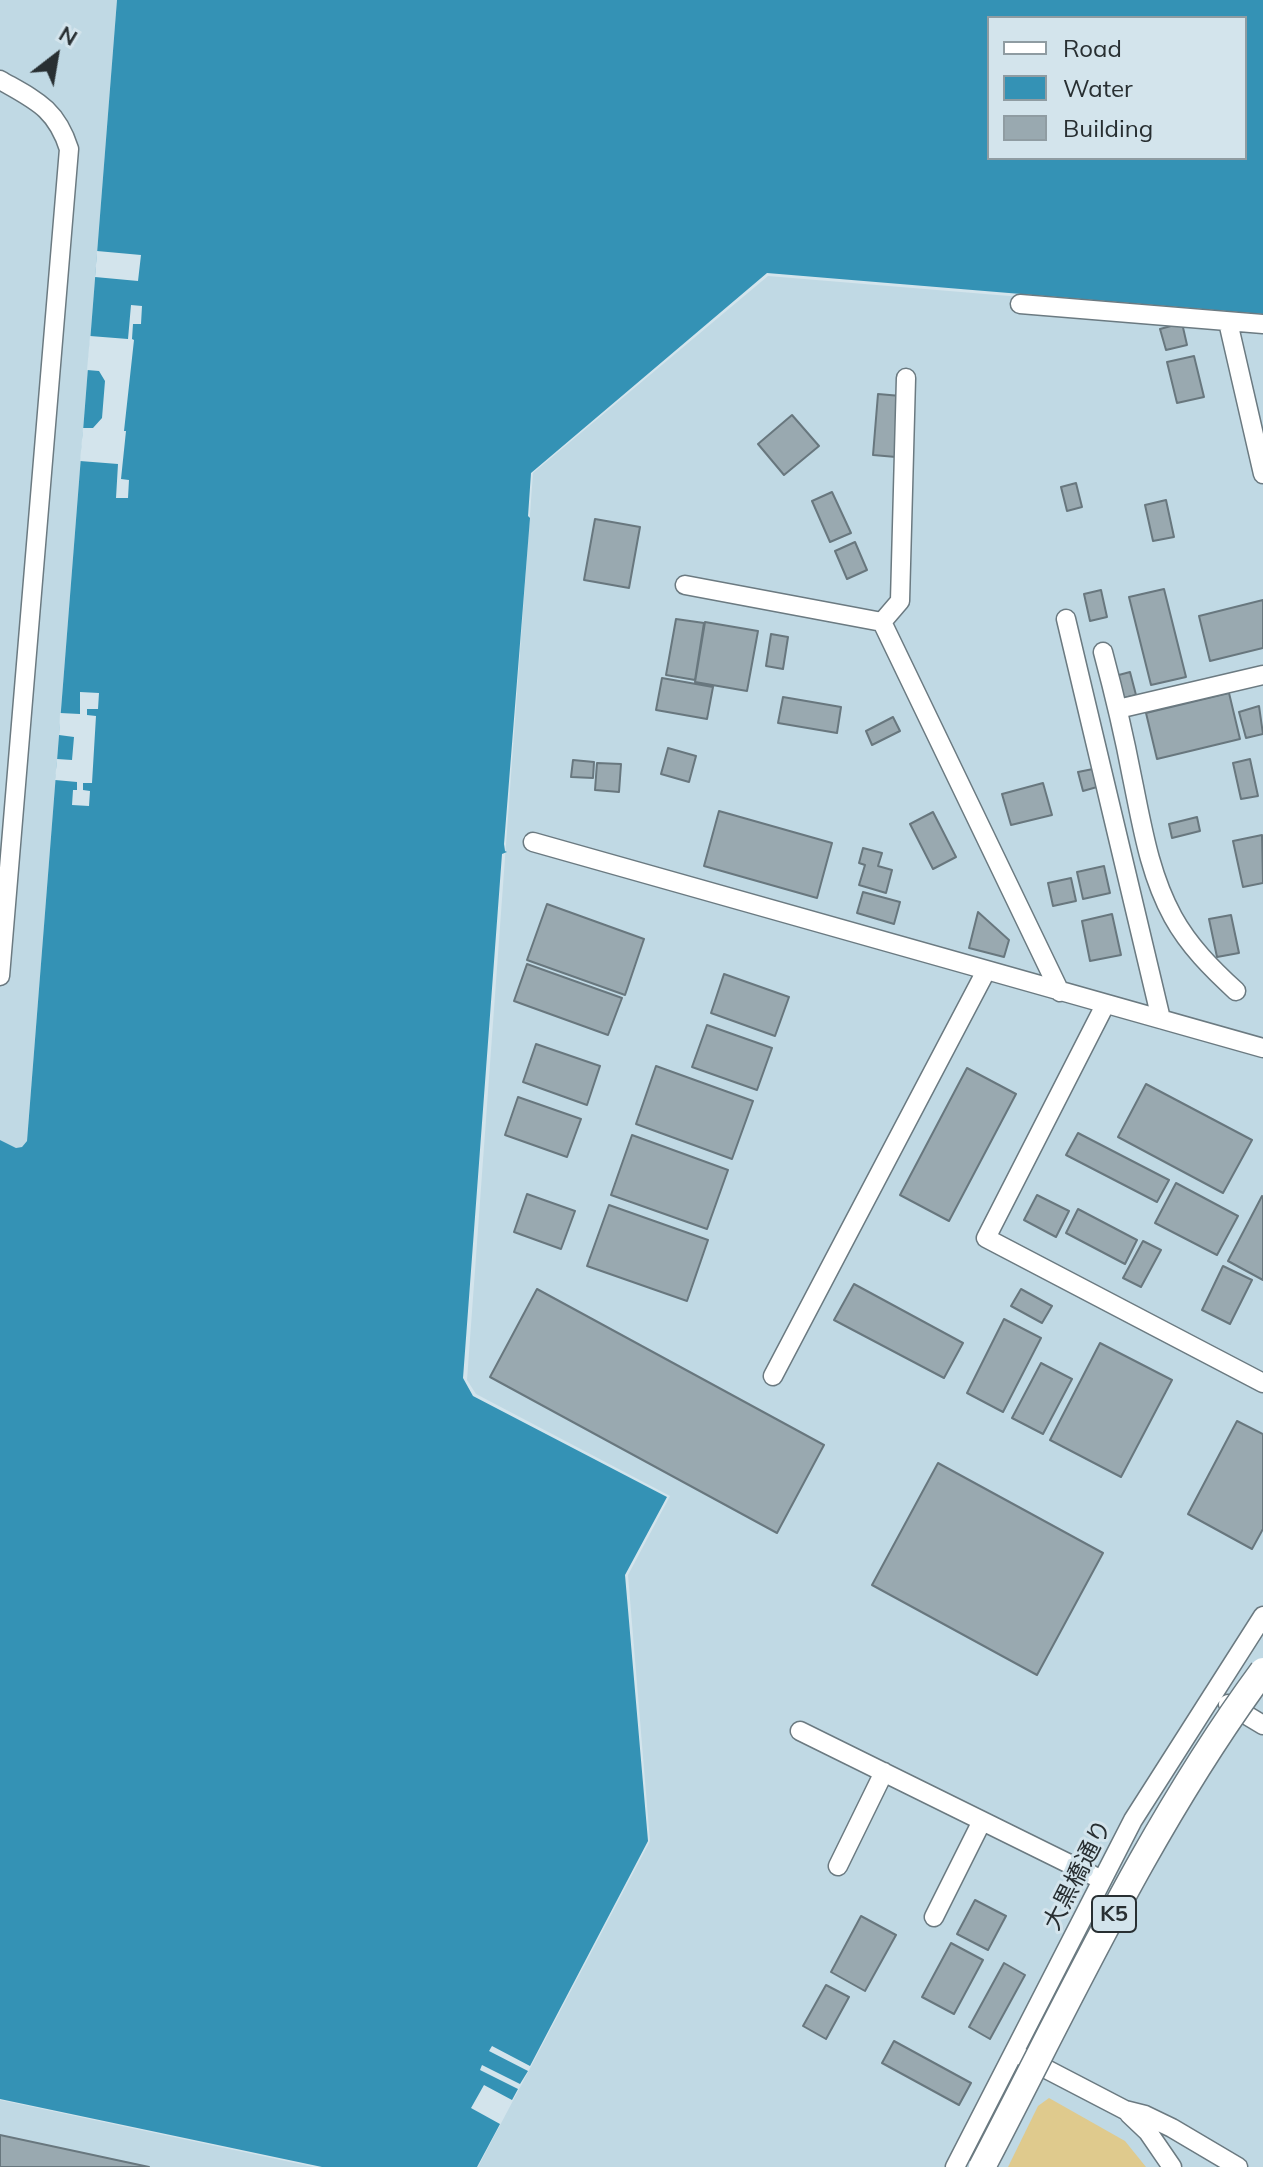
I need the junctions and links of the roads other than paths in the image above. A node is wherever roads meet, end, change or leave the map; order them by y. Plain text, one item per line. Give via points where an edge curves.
1 (0, 80) edge
2 (1020, 304) dead end
3 (1228, 322) junction
4 (1263, 324) edge
5 (906, 378) dead end
6 (1263, 474) edge
7 (685, 585) dead end
8 (1066, 619) dead end
9 (882, 622) junction
10 (1103, 652) dead end
11 (1263, 675) edge
12 (1118, 709) junction
13 (533, 842) dead end
14 (986, 971) junction
15 (0, 976) edge
16 (1236, 991) dead end
17 (1060, 992) junction
18 (1105, 1005) junction
19 (1161, 1019) junction
20 (1263, 1048) edge
21 (773, 1376) dead end
22 (1263, 1383) edge
23 (1263, 1616) edge
24 (1263, 1659) edge
25 (1263, 1671) edge
26 (1263, 1685) edge
27 (1220, 1700) junction
28 (1263, 1725) edge
29 (800, 1731) dead end
30 (884, 1772) junction
31 (982, 1821) junction
32 (838, 1866) dead end
33 (1102, 1880) junction
34 (934, 1917) dead end
35 (1023, 2057) junction
36 (1125, 2110) junction
37 (955, 2167) edge
38 (975, 2167) edge
39 (982, 2167) edge
40 (990, 2167) edge
41 (1172, 2167) edge
42 (1238, 2167) edge

1 - 15 street via 47,108 62,126 69,149
2 - 3 street
3 - 4 street
3 - 6 street
5 - 9 street via 900,601
7 - 9 street
8 - 19 street
9 - 17 street
10 - 12 street
11 - 12 street
12 - 16 street via 1148,857 1159,886 1199,955
13 - 14 street
14 - 17 street
14 - 21 street
17 - 18 street
18 - 19 street
18 - 22 street via 986,1238
19 - 20 street
23 - 27 street, 大黒橋通り
24 - 27 street, 大黒橋通り
25 - 39 highway, K5, bridge via 1229,1717 1128,1886
26 - 40 highway, K5 via 1180,1811
27 - 28 street
27 - 33 street, 大黒橋通り via 1133,1820
27 - 35 street, 大黒橋通り
29 - 30 street
30 - 31 street
30 - 32 street
31 - 33 street
31 - 34 street
33 - 35 street, 大黒橋通り
35 - 36 street
35 - 37 street, 大黒橋通り
35 - 38 street, 大黒橋通り
36 - 41 street
36 - 42 street via 1172,2128

